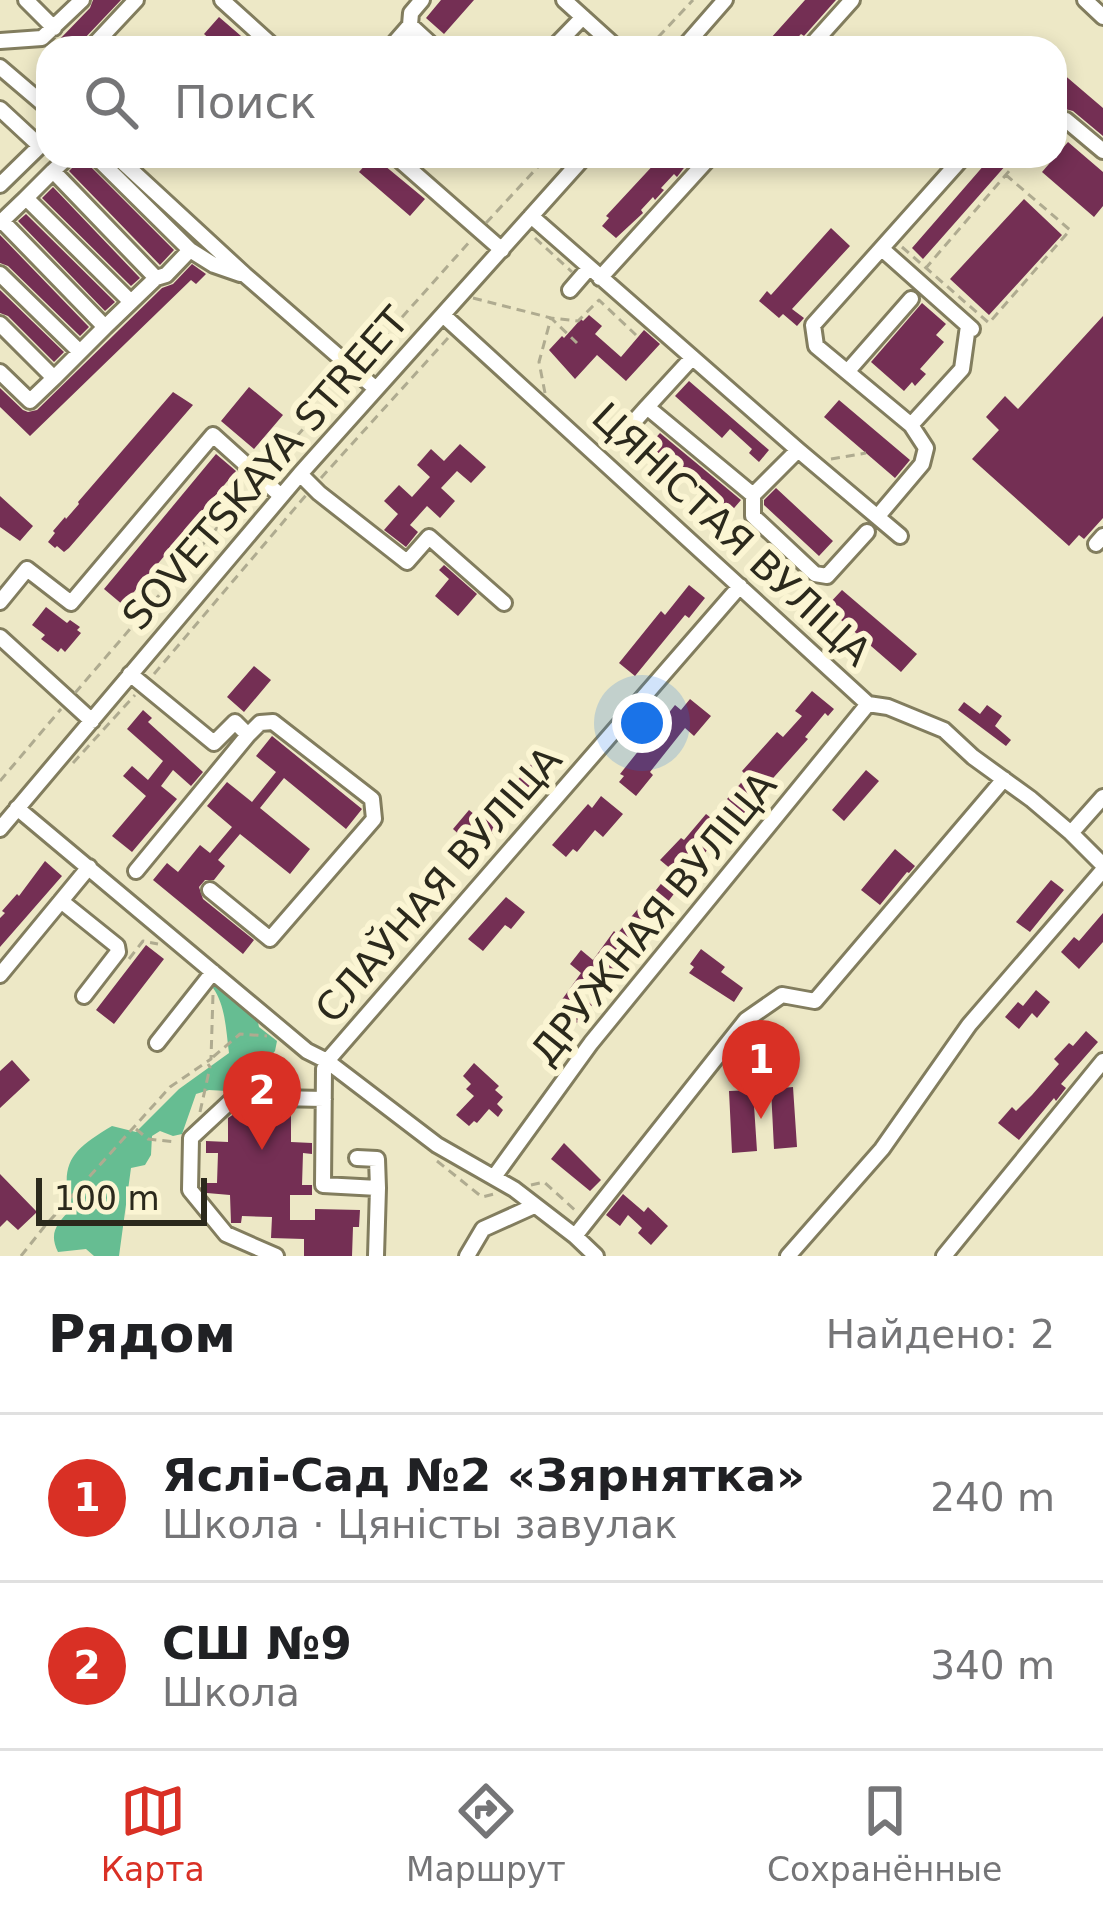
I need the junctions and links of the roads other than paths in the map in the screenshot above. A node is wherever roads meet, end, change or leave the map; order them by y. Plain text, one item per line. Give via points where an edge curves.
1 (27, 0) edge
2 (82, 0) edge
3 (136, 0) edge
4 (422, 0) edge
5 (564, 0) edge
6 (725, 0) edge
7 (852, 0) edge
8 (1085, 0) edge
9 (227, 2) edge
10 (1103, 16) edge
11 (583, 17) junction
12 (410, 25) junction
13 (55, 28) junction
14 (45, 36) edge
15 (102, 36) edge
16 (262, 36) edge
17 (400, 36) edge
18 (422, 36) edge
19 (565, 36) edge
20 (604, 36) edge
21 (694, 36) edge
22 (820, 36) edge
23 (36, 38) edge
24 (0, 41) edge
25 (0, 67) edge
26 (36, 98) edge
27 (0, 109) edge
28 (1067, 121) edge
29 (36, 142) edge
30 (36, 149) edge
31 (1103, 151) edge
32 (56, 168) edge
33 (107, 168) edge
34 (129, 168) edge
35 (408, 168) edge
36 (575, 168) edge
37 (699, 168) edge
38 (953, 168) edge
39 (53, 171) junction
40 (4, 174) edge
41 (25, 199) junction
42 (531, 216) junction
43 (1, 222) edge
44 (887, 243) junction
45 (190, 250) junction
46 (502, 250) junction
47 (0, 274) edge
48 (245, 275) junction
49 (156, 278) junction
50 (585, 279) junction
51 (911, 299) dead end
52 (131, 302) junction
53 (443, 315) junction
54 (0, 325) edge
55 (105, 327) junction
56 (80, 352) junction
57 (692, 358) junction
58 (0, 372) edge
59 (847, 372) junction
60 (54, 378) junction
61 (376, 389) junction
62 (647, 407) junction
63 (631, 425) dead end
64 (911, 425) junction
65 (798, 450) junction
66 (300, 474) junction
67 (753, 495) junction
68 (281, 496) junction
69 (878, 516) junction
70 (867, 532) dead end
71 (900, 536) dead end
72 (740, 586) junction
73 (0, 602) edge
74 (504, 603) dead end
75 (0, 637) edge
76 (130, 674) junction
77 (868, 704) junction
78 (92, 721) junction
79 (248, 735) junction
80 (1004, 779) junction
81 (1103, 797) edge
82 (17, 808) junction
83 (0, 829) edge
84 (1071, 833) junction
85 (89, 867) junction
86 (1103, 867) edge
87 (136, 871) dead end
88 (210, 890) dead end
89 (62, 901) junction
90 (0, 975) edge
91 (209, 977) junction
92 (84, 996) dead end
93 (157, 1043) dead end
94 (327, 1061) junction
95 (1103, 1061) edge
96 (324, 1099) junction
97 (357, 1158) dead end
98 (494, 1177) junction
99 (377, 1188) junction
100 (534, 1206) junction
101 (575, 1236) junction
102 (276, 1256) edge
103 (376, 1256) edge
104 (467, 1256) edge
105 (596, 1256) edge
106 (788, 1256) edge
107 (944, 1256) edge

1 - 13 street
2 - 13 street
3 - 15 street
4 - 12 street
5 - 11 street
6 - 21 street
7 - 22 street
8 - 10 street
9 - 16 street
11 - 19 street
11 - 20 street
12 - 17 street
12 - 18 street
13 - 14 street
23 - 24 street
25 - 26 street
27 - 29 street
28 - 31 street
30 - 40 street
32 - 39 street
33 - 45 street
34 - 48 street
35 - 46 street
36 - 42 street, SOVETSKAYA STREET
37 - 50 street
38 - 44 street
39 - 41 street
39 - 49 street
41 - 43 street
41 - 52 street
42 - 46 street, SOVETSKAYA STREET
42 - 50 street
43 - 55 street
44 - 59 street via 813,325 816,346
44 - 64 street via 972,329 962,369
45 - 48 street
45 - 49 street
46 - 53 street, SOVETSKAYA STREET
47 - 56 street
48 - 61 street
49 - 52 street
50 - 57 street
51 - 59 street
52 - 55 street
53 - 61 street, SOVETSKAYA STREET
53 - 72 street, ЦЯНІСТАЯ ВУЛІЦА
54 - 60 street
55 - 56 street
56 - 60 street
57 - 62 street
57 - 65 street
58 - 60 street via 30,401
59 - 64 street
61 - 66 street, SOVETSKAYA STREET
62 - 63 street
62 - 67 street
64 - 69 street via 926,448 922,464
65 - 67 street
65 - 69 street
66 - 68 street, SOVETSKAYA STREET
66 - 74 street via 407,562 429,537
67 - 70 street via 753,517 815,574 827,576
68 - 73 street via 213,435 70,603 27,569
68 - 76 street, SOVETSKAYA STREET
69 - 71 street
72 - 77 street, ЦЯНІСТАЯ ВУЛІЦА
72 - 94 street, СЛАЎНАЯ ВУЛІЦА
75 - 78 street
76 - 78 street, SOVETSKAYA STREET
76 - 79 street via 214,742 235,722
77 - 80 street, ЦЯНІСТАЯ ВУЛІЦА via 944,730
77 - 98 street, ДРУЖНАЯ ВУЛІЦА via 605,1026
78 - 82 street, SOVETSKAYA STREET
79 - 87 street
79 - 88 street via 273,722 372,799 374,819 270,939
80 - 84 street, ЦЯНІСТАЯ ВУЛІЦА
80 - 101 street via 814,1001 782,995 746,1020
81 - 84 street
82 - 83 street, SOVETSKAYA STREET
82 - 85 street
84 - 86 street, ЦЯНІСТАЯ ВУЛІЦА
85 - 89 street
85 - 91 street
86 - 106 street
89 - 90 street
89 - 92 street via 117,946
91 - 93 street
91 - 94 street
94 - 96 street
94 - 98 street via 436,1145
95 - 107 street
96 - 99 street via 322,1185
96 - 102 street via 235,1097 193,1137 190,1190 226,1234
97 - 99 street via 377,1159
98 - 100 street
99 - 103 street
100 - 101 street
100 - 104 street via 483,1229
101 - 105 street

